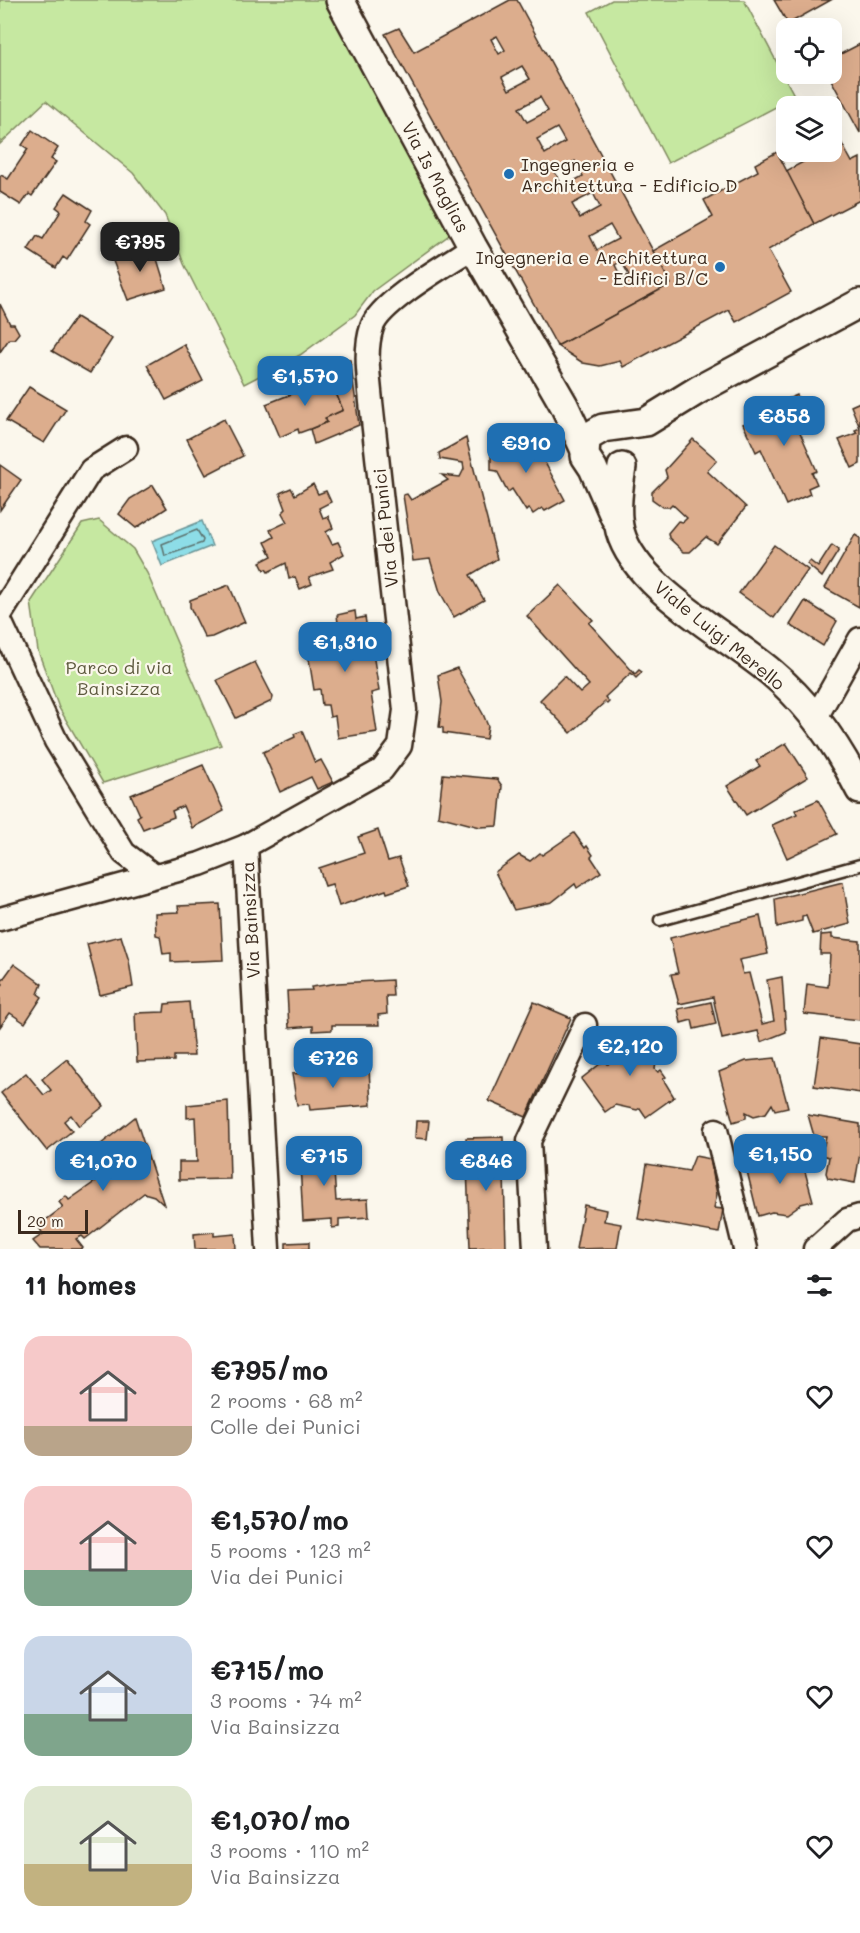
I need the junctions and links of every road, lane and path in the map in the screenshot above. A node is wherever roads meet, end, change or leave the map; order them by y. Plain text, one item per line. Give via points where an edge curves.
1 (340, 0) edge
2 (473, 247) junction
3 (860, 303) edge
4 (564, 405) junction
5 (645, 422) junction
6 (606, 428) junction
7 (126, 448) dead end
8 (589, 458) junction
9 (625, 460) junction
10 (620, 530) junction
11 (0, 615) edge
12 (0, 621) edge
13 (860, 639) edge
14 (815, 719) junction
15 (860, 790) edge
16 (246, 846) junction
17 (860, 865) edge
18 (153, 875) junction
19 (0, 919) edge
20 (660, 920) dead end
21 (585, 1025) dead end
22 (716, 1130) dead end
23 (860, 1216) edge
24 (268, 1249) edge
25 (535, 1249) edge
26 (745, 1249) edge
27 (815, 1249) edge

1 - 2 street, Via Is Maglias
2 - 4 street, Via Is Maglias
2 - 16 street, Via dei Punici via 389,304 372,326 368,359 371,402 405,710 400,746 382,770
3 - 5 street
4 - 6 street via 577,416
4 - 8 street, Via Is Maglias
5 - 6 street
5 - 9 street, Viale Luigi Merello
6 - 8 street via 591,435
6 - 9 street via 627,439
7 - 11 street via 91,470
8 - 9 street via 608,473
8 - 10 street, Via Is Maglias
9 - 10 street, Viale Luigi Merello via 618,500
10 - 14 street, Viale Luigi Merello via 630,554 644,572 680,605 774,674
12 - 18 street via 56,741 124,853
13 - 14 street
14 - 15 street, Viale Luigi Merello
16 - 18 street, Via Bainsizza via 200,864
16 - 24 street, Via Bainsizza
17 - 20 lane
18 - 19 street, Via Bainsizza
21 - 25 street via 529,1141
22 - 26 street
23 - 27 street via 847,1220

